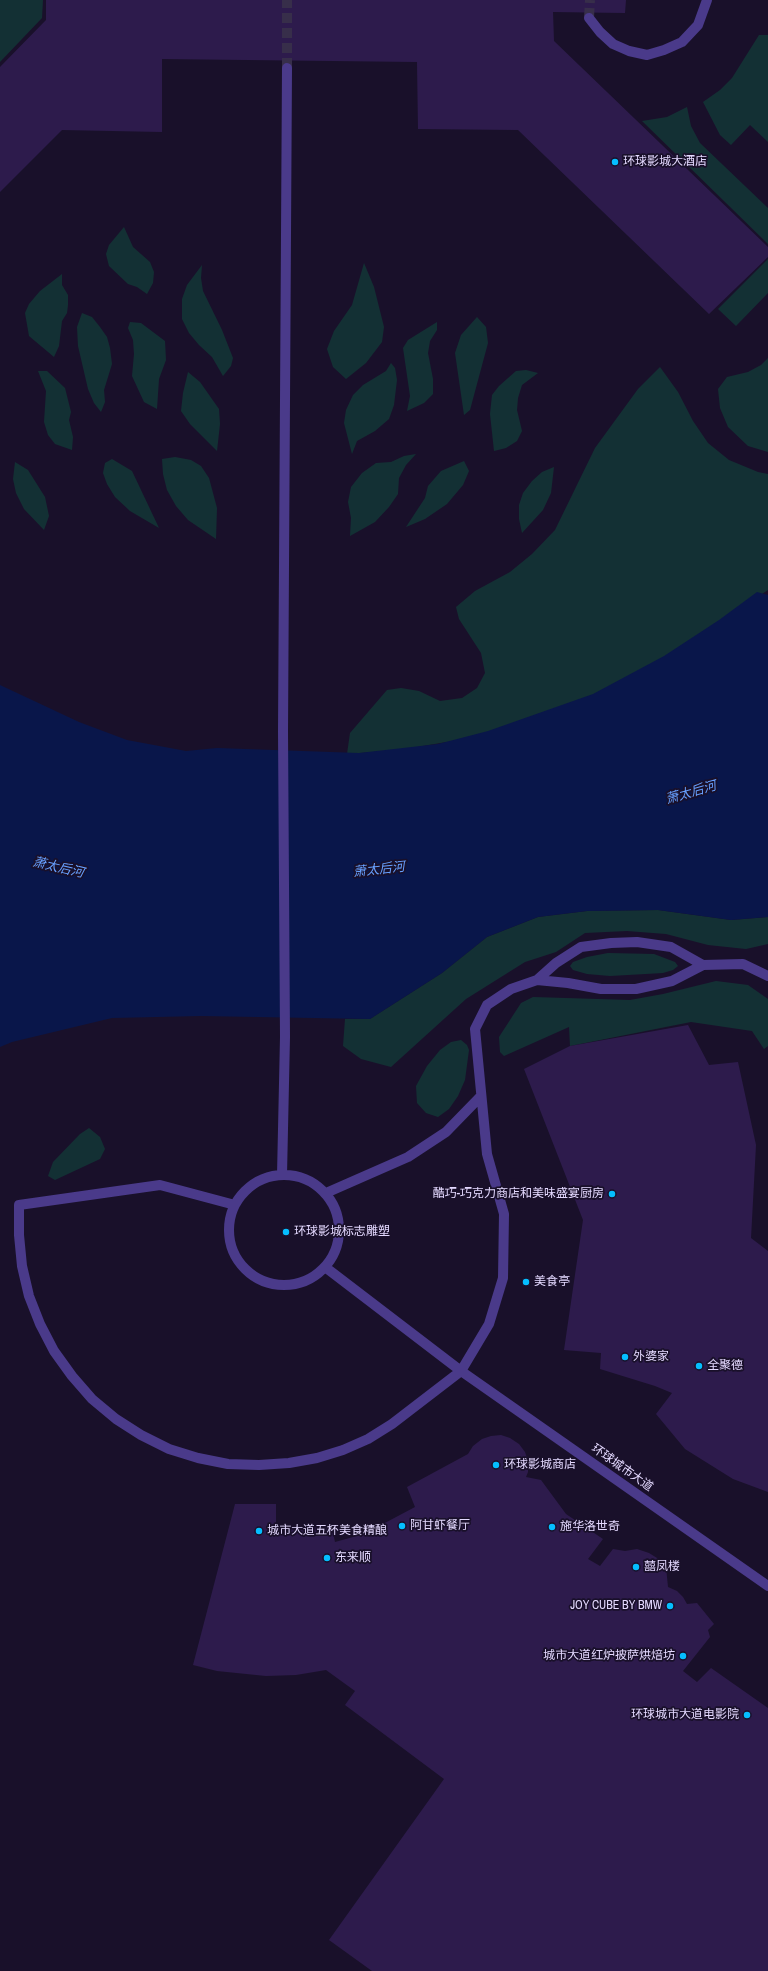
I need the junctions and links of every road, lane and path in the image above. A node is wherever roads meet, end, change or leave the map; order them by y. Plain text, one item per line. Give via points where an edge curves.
1 (709, 2) edge
2 (589, 18) tunnel mouth
3 (287, 68) tunnel mouth
4 (703, 965) junction
5 (768, 966) edge
6 (757, 970) junction
7 (768, 976) edge
8 (537, 980) junction
9 (481, 1096) junction
10 (282, 1175) junction
11 (326, 1192) junction
12 (235, 1205) junction
13 (325, 1267) junction
14 (462, 1371) junction
15 (768, 1586) edge

1 - 2 street via 698,25 682,42 648,55 613,44
3 - 10 street via 283,732 285,1036
4 - 6 street via 743,964
4 - 8 street via 672,981 636,989 601,990
4 - 8 street via 671,947 637,942 611,943 581,947 556,963
5 - 6 street
6 - 7 street
8 - 9 street via 511,989 487,1005 475,1029
9 - 11 street via 446,1132 408,1157
9 - 14 street via 487,1154 504,1214 503,1278 489,1324
10 - 11 street via 312,1182
10 - 12 street via 260,1180 246,1190
11 - 13 street via 335,1208 340,1225 338,1243
12 - 13 street via 229,1223 230,1241 236,1259 248,1273 264,1282 283,1286 302,1283
12 - 14 street via 160,1185 19,1205 18,1235 22,1266 29,1296 40,1324 54,1351 72,1376 92,1399 116,1418 141,1435 198,1458 228,1464 259,1466 289,1463 343,1450 368,1438 392,1424
13 - 14 street, 环球城市大道
14 - 15 street, 环球城市大道

